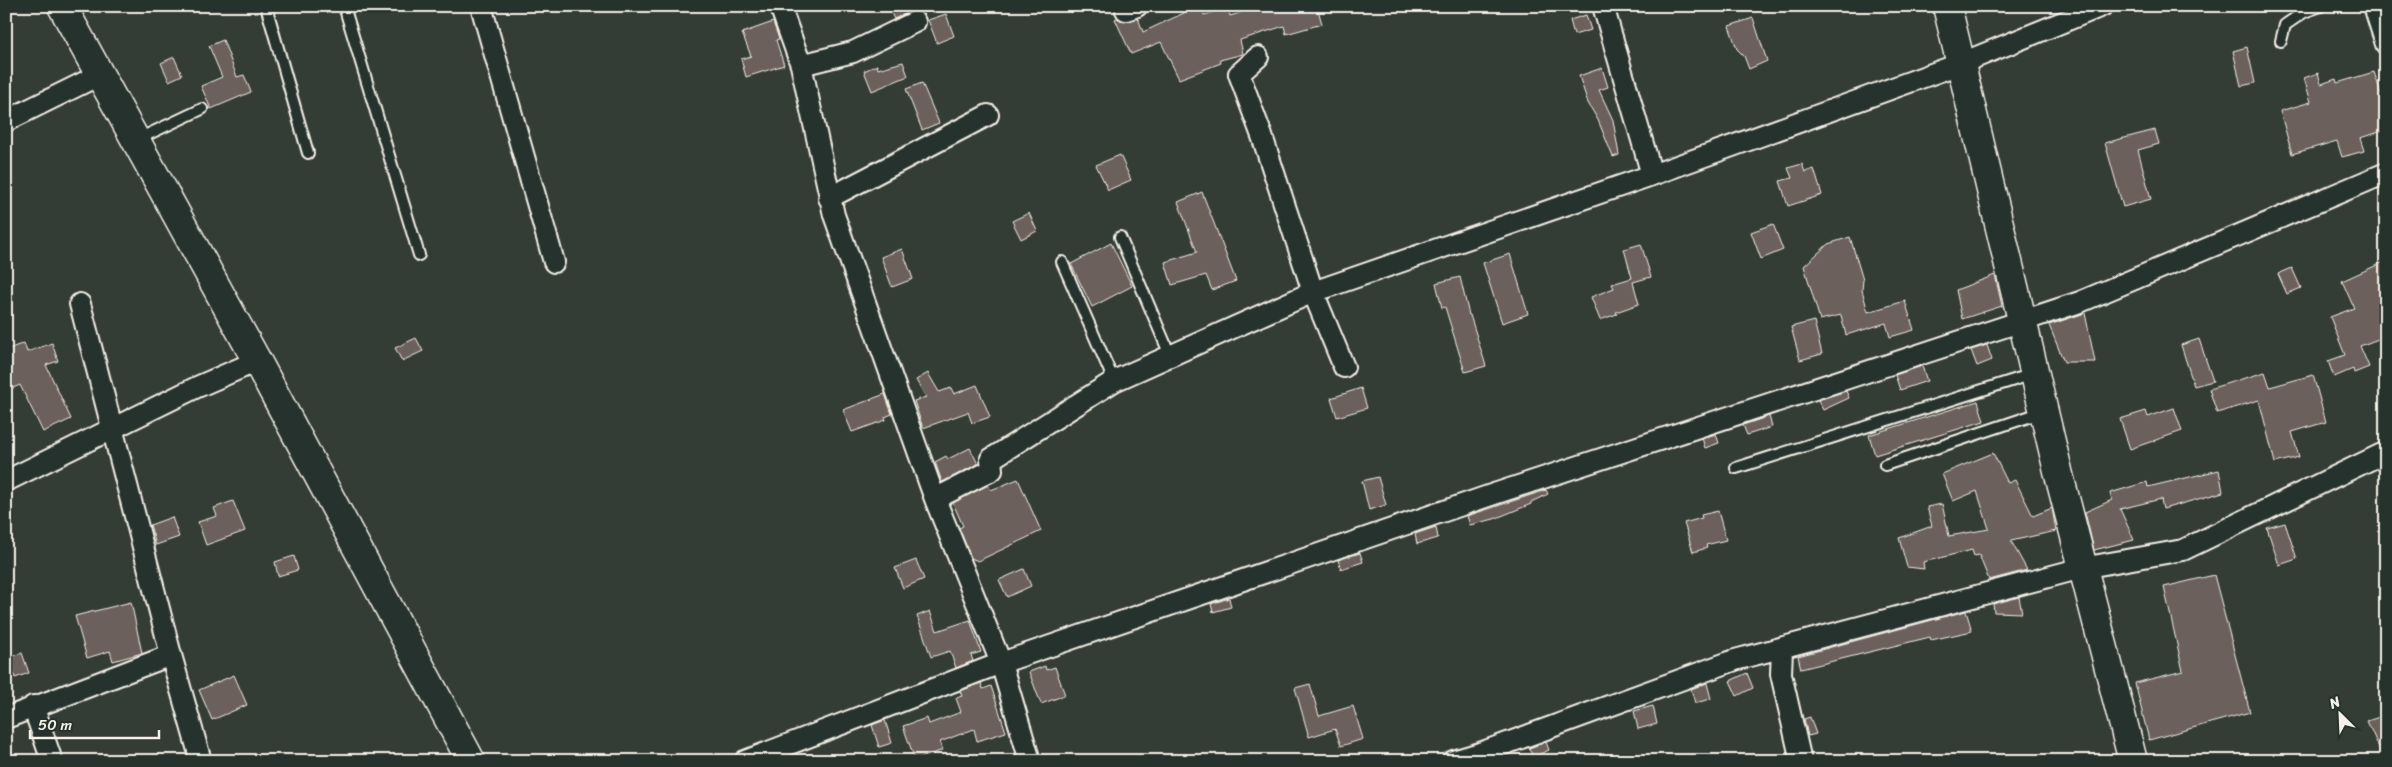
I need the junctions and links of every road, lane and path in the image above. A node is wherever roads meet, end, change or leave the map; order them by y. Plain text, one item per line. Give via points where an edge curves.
1 (62, 6) edge
2 (266, 6) edge
3 (344, 6) edge
4 (481, 6) edge
5 (780, 6) edge
6 (1602, 6) edge
7 (1947, 6) edge
8 (2102, 6) edge
9 (2321, 6) edge
10 (2374, 6) edge
11 (915, 22) dead end
12 (2281, 41) dead end
13 (2386, 44) edge
14 (1258, 57) dead end
15 (1962, 63) junction
16 (801, 65) junction
17 (100, 75) junction
18 (202, 109) dead end
19 (988, 115) dead end
20 (6, 121) edge
21 (136, 141) junction
22 (308, 153) dead end
23 (2386, 173) edge
24 (1652, 175) junction
25 (829, 198) junction
26 (1120, 237) dead end
27 (419, 255) dead end
28 (554, 262) dead end
29 (1062, 262) dead end
30 (1313, 292) junction
31 (80, 304) dead end
32 (2021, 322) junction
33 (1170, 355) junction
34 (257, 361) junction
35 (1344, 368) dead end
36 (2034, 374) junction
37 (1114, 381) junction
38 (2043, 412) junction
39 (113, 428) junction
40 (2386, 452) edge
41 (1885, 465) dead end
42 (1736, 468) dead end
43 (6, 481) edge
44 (935, 499) junction
45 (2082, 568) junction
46 (1782, 648) junction
47 (171, 655) junction
48 (1001, 664) junction
49 (33, 706) junction
50 (6, 718) edge
51 (52, 761) edge
52 (201, 761) edge
53 (471, 761) edge
54 (745, 761) edge
55 (1030, 761) edge
56 (1453, 761) edge
57 (1801, 761) edge
58 (2133, 761) edge

1 - 17 street
2 - 22 lane
3 - 27 lane
4 - 28 street
5 - 16 street
6 - 24 street
7 - 15 street
8 - 15 street
9 - 12 lane via 2304,12 2285,26
10 - 13 street
11 - 16 street via 853,52
14 - 30 street via 1239,74
15 - 24 street
15 - 32 street
16 - 25 street
17 - 20 street
17 - 21 street
18 - 21 lane
19 - 25 street
21 - 34 street
23 - 32 street via 2080,302
24 - 30 street
25 - 44 street
26 - 33 lane
29 - 37 lane
30 - 33 street
30 - 35 street
31 - 39 street
32 - 36 street
32 - 48 street via 1494,494
33 - 37 street
34 - 39 street
34 - 53 street
36 - 38 street
36 - 42 lane
37 - 44 street via 991,459 992,470
38 - 41 lane
38 - 45 street
39 - 43 street
39 - 47 street
40 - 45 street via 2184,550
44 - 48 street
45 - 46 street
45 - 58 street
46 - 56 street via 1734,660
46 - 57 street via 1781,674
47 - 49 street
47 - 52 street
48 - 54 street
48 - 55 street
49 - 50 street
49 - 51 street

